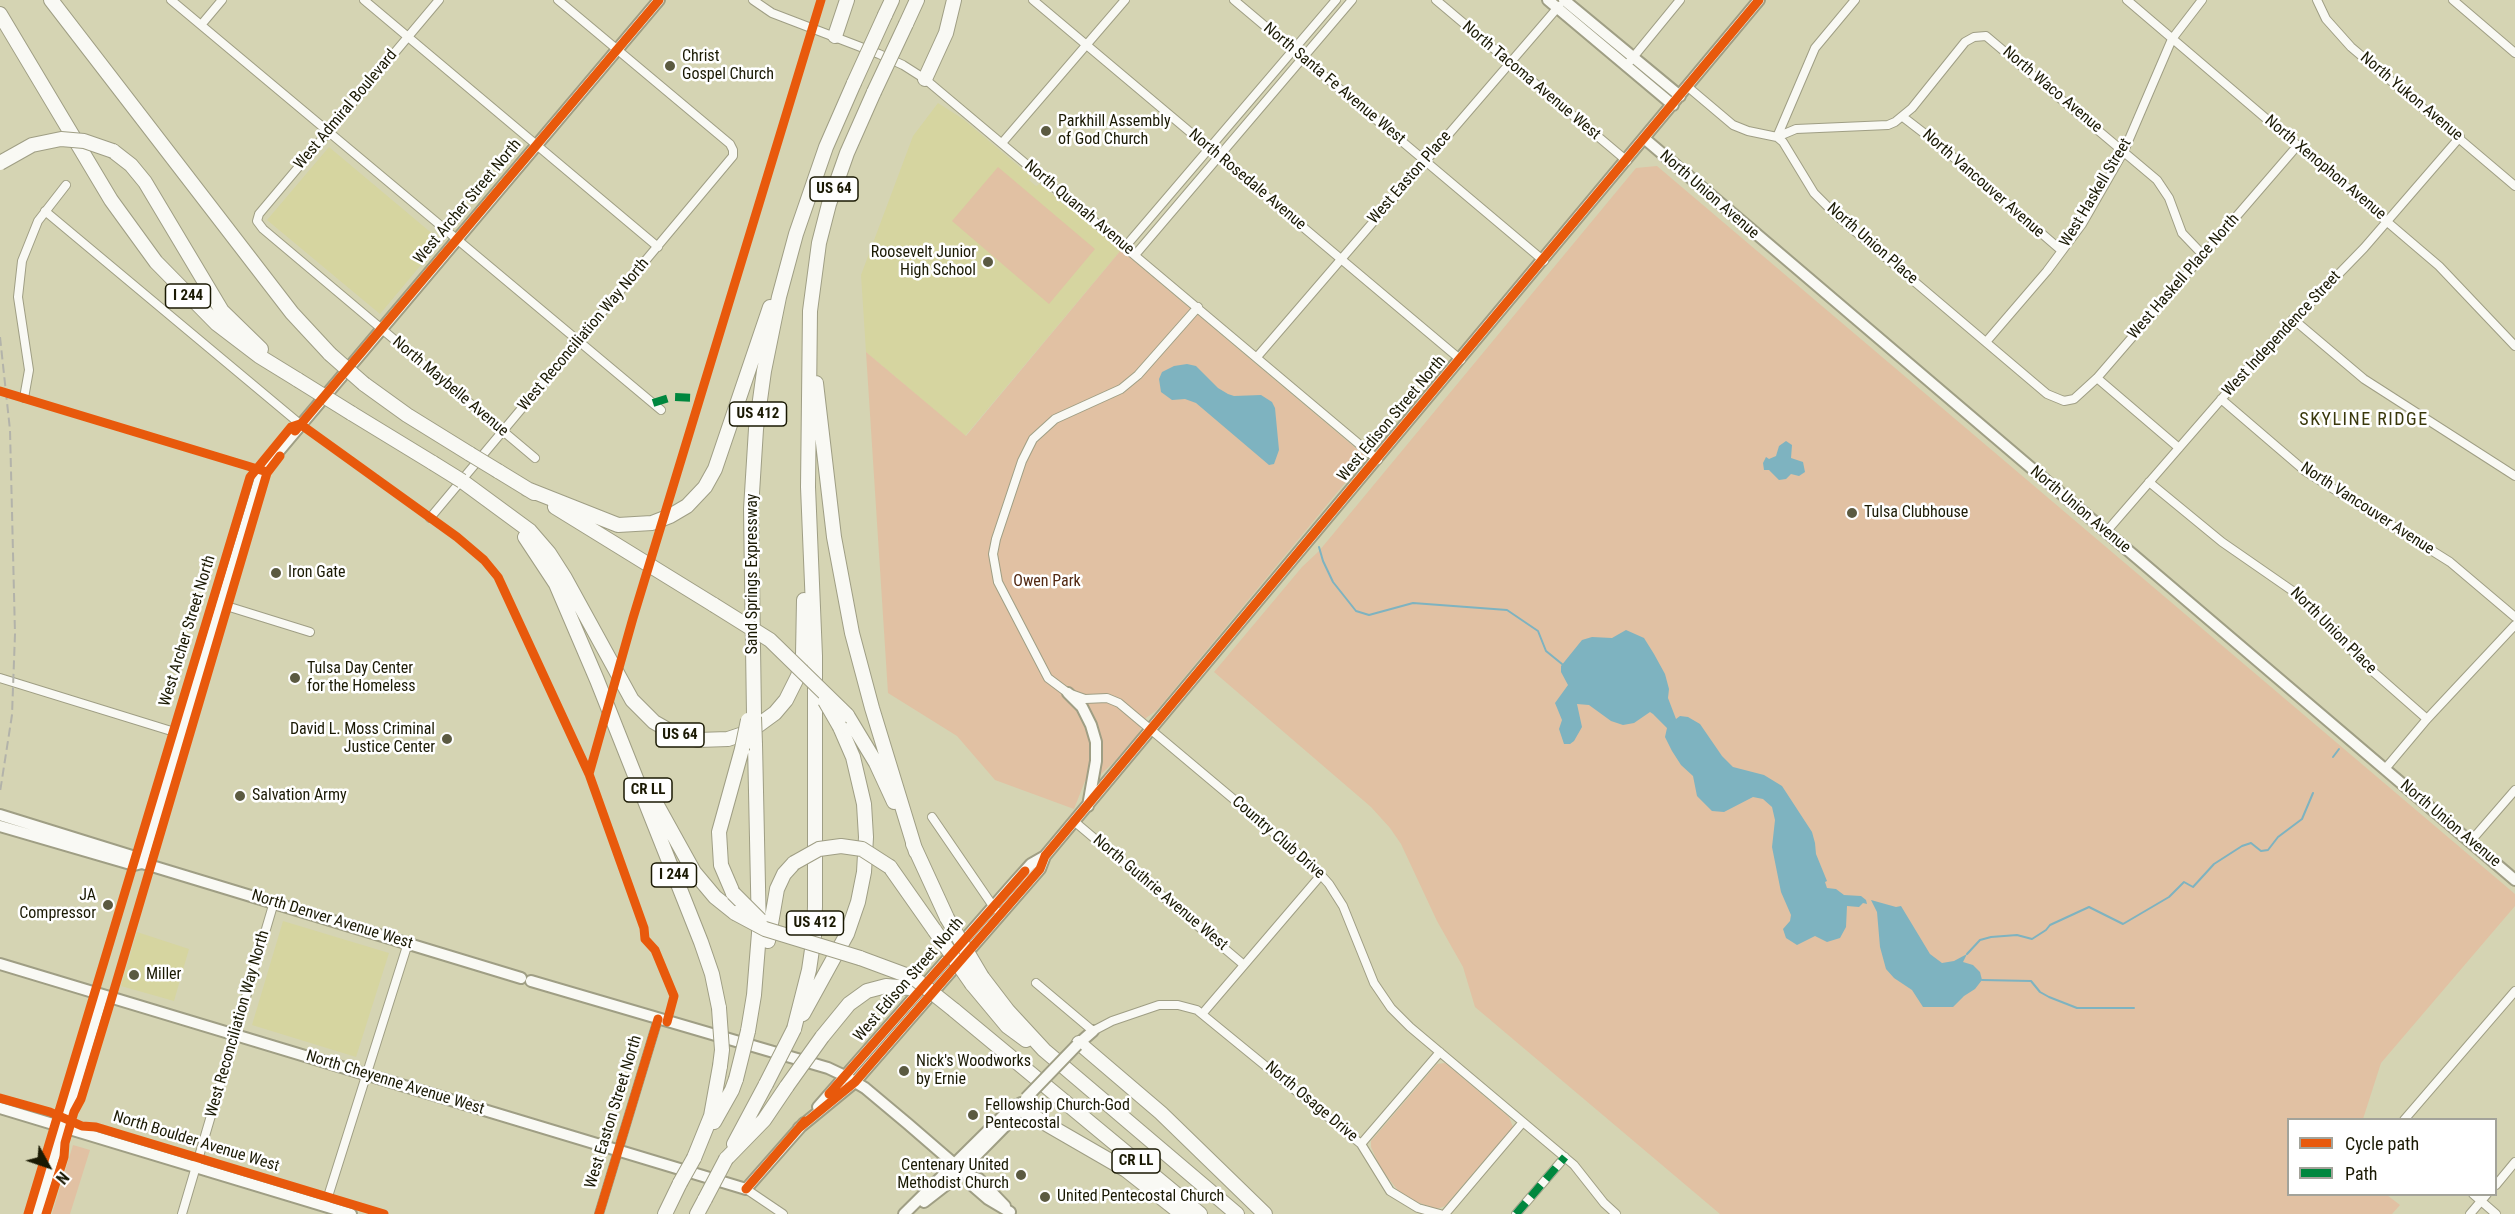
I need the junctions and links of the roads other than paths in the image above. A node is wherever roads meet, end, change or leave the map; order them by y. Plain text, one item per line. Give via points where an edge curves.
1 (51, 0) edge
2 (171, 0) edge
3 (222, 0) edge
4 (364, 0) edge
5 (439, 0) edge
6 (558, 0) edge
7 (659, 0) edge
8 (753, 0) edge
9 (848, 0) edge
10 (892, 0) edge
11 (917, 0) edge
12 (954, 0) edge
13 (1033, 0) edge
14 (1125, 0) edge
15 (1234, 0) edge
16 (1336, 0) edge
17 (1352, 0) edge
18 (1436, 0) edge
19 (1548, 0) edge
20 (1680, 0) edge
21 (1758, 0) edge
22 (1855, 0) edge
23 (2127, 0) edge
24 (2202, 0) edge
25 (2317, 0) edge
26 (2453, 0) edge
27 (1562, 3) edge
28 (0, 14) edge
29 (201, 25) junction
30 (835, 36) junction
31 (407, 37) junction
32 (2172, 39) junction
33 (1087, 45) junction
34 (617, 49) junction
35 (1294, 50) junction
36 (2515, 53) edge
37 (1302, 57) junction
38 (1634, 57) junction
39 (1510, 62) junction
40 (1626, 66) junction
41 (925, 79) junction
42 (1688, 87) junction
43 (1676, 101) junction
44 (1903, 117) junction
45 (328, 132) junction
46 (1777, 137) junction
47 (2460, 137) junction
48 (1645, 139) junction
49 (1002, 143) junction
50 (537, 144) junction
51 (2298, 145) junction
52 (1209, 148) junction
53 (2124, 151) junction
54 (1218, 156) junction
55 (1425, 161) junction
56 (1627, 161) junction
57 (0, 163) edge
58 (66, 185) dead end
59 (2515, 186) edge
60 (45, 211) junction
61 (257, 221) joint
62 (2388, 221) junction
63 (796, 234) junction
64 (456, 239) junction
65 (658, 247) junction
66 (1125, 247) junction
67 (2062, 251) junction
68 (1135, 255) junction
69 (2204, 255) junction
70 (1341, 259) junction
71 (1544, 261) junction
72 (1198, 307) junction
73 (2293, 318) junction
74 (810, 328) junction
75 (380, 329) junction
76 (579, 342) junction
77 (1986, 342) junction
78 (2515, 346) edge
79 (1257, 357) junction
80 (1461, 360) junction
81 (285, 372) junction
82 (2097, 378) junction
83 (24, 398) dead end
84 (2220, 399) junction
85 (2064, 401) joint
86 (660, 410) dead end
87 (300, 424) junction
88 (503, 432) junction
89 (2179, 448) junction
90 (535, 458) dead end
91 (1378, 459) junction
92 (2515, 476) edge
93 (2149, 482) junction
94 (808, 487) junction
95 (528, 489) junction
96 (490, 499) junction
97 (430, 518) dead end
98 (2106, 532) junction
99 (220, 604) junction
100 (2515, 617) edge
101 (2515, 625) edge
102 (310, 632) dead end
103 (0, 678) edge
104 (1068, 693) junction
105 (2427, 719) junction
106 (844, 721) junction
107 (1152, 730) junction
108 (181, 734) junction
109 (624, 745) junction
110 (748, 747) junction
111 (2385, 769) junction
112 (2514, 792) edge
113 (1087, 808) junction
114 (0, 815) edge
115 (932, 817) dead end
116 (1075, 822) junction
117 (0, 826) edge
118 (2470, 842) junction
119 (916, 852) junction
120 (142, 863) junction
121 (1321, 875) junction
122 (2515, 880) edge
123 (274, 902) junction
124 (997, 911) junction
125 (788, 935) junction
126 (408, 944) junction
127 (0, 964) edge
128 (1244, 965) junction
129 (977, 981) junction
130 (1036, 983) dead end
131 (2515, 990) edge
132 (103, 995) junction
133 (954, 1010) junction
134 (1203, 1013) junction
135 (658, 1019) junction
136 (794, 1029) junction
137 (748, 1031) junction
138 (1093, 1031) junction
139 (236, 1034) junction
140 (1078, 1044) junction
141 (1440, 1052) junction
142 (366, 1075) junction
143 (850, 1079) junction
144 (1022, 1102) junction
145 (0, 1108) edge
146 (2405, 1118) edge
147 (1523, 1122) junction
148 (63, 1127) junction
149 (1361, 1144) junction
150 (618, 1150) junction
151 (1565, 1157) junction
152 (694, 1158) junction
153 (726, 1159) junction
154 (2515, 1162) edge
155 (195, 1167) junction
156 (961, 1170) junction
157 (2497, 1184) edge
158 (746, 1189) junction
159 (2475, 1196) edge
160 (2485, 1196) edge
161 (2481, 1201) junction
162 (324, 1210) edge
163 (1011, 1213) edge
164 (37, 1214) edge
165 (182, 1214) edge
166 (351, 1214) edge
167 (599, 1214) edge
168 (665, 1214) edge
169 (697, 1214) edge
170 (783, 1214) edge
171 (905, 1214) edge
172 (1182, 1214) edge
173 (1200, 1214) edge
174 (1237, 1214) edge
175 (1265, 1214) edge
176 (1440, 1214) edge
177 (1445, 1214) edge
178 (1516, 1214) edge
179 (1616, 1214) edge
180 (2470, 1214) edge
181 (2496, 1214) edge

1 - 95 highway, bridge via 292,313 330,354 407,416
2 - 29 street
3 - 29 street
4 - 31 street
5 - 31 street, West Admiral Boulevard
6 - 34 street
7 - 34 street, West Archer Street North
8 - 30 street, North Quanah Avenue via 772,13
9 - 30 highway
10 - 63 highway, Sand Springs Expressway / US 64, bridge via 826,147
11 - 74 highway, US 64, bridge via 847,153 829,204 815,265
12 - 41 highway via 942,42
13 - 33 street, North Rosedale Avenue
14 - 33 street
15 - 35 street, North Santa Fe Avenue West
16 - 35 street
17 - 37 street
18 - 39 street, North Tacoma Avenue West
19 - 27 street
20 - 38 street
21 - 42 street, West Edison Street North
22 - 46 street via 1815,48
23 - 32 street, North Xenophon Avenue
24 - 32 street, West Haskell Street
25 - 47 street, North Yukon Avenue via 2326,19 2351,47
26 - 36 street
27 - 38 street
27 - 39 street, West Easton Place
27 - 40 street
28 - 81 highway, I 244 via 111,200 141,243 177,286 217,324
29 - 45 street
30 - 41 street, North Quanah Avenue via 903,65
31 - 45 street, West Admiral Boulevard
31 - 50 street
32 - 51 street, North Xenophon Avenue
32 - 53 street, West Haskell Street
33 - 49 street
33 - 52 street, North Rosedale Avenue
34 - 50 street, West Archer Street North
34 - 65 street, West Reconciliation Way North via 733,150 730,163
35 - 37 street, North Santa Fe Avenue West
35 - 52 street
37 - 54 street
37 - 55 street, North Santa Fe Avenue West
38 - 40 street
38 - 43 street
39 - 55 street, West Easton Place
39 - 56 street, North Tacoma Avenue West
40 - 43 street
41 - 49 street, North Quanah Avenue
42 - 43 street, West Edison Street North
42 - 46 street via 1733,124
43 - 48 street, West Edison Street North
44 - 46 street via 1888,125 1796,129
44 - 53 street, North Waco Avenue via 1965,42 1986,36
44 - 67 street, North Vancouver Avenue
45 - 61 street, West Admiral Boulevard
45 - 64 street
46 - 77 street, North Union Place via 1825,204
47 - 59 street, North Yukon Avenue
47 - 62 street, West Independence Street
48 - 56 street, West Edison Street North
48 - 98 street, North Union Avenue
49 - 66 street, North Quanah Avenue
50 - 64 street, West Archer Street North
50 - 65 street
51 - 62 street, North Xenophon Avenue
51 - 69 street, West Haskell Place North
52 - 54 street, North Rosedale Avenue
52 - 66 street
53 - 67 street, West Haskell Street
53 - 69 street, North Waco Avenue via 2162,185 2182,232
54 - 68 street
54 - 70 street, North Rosedale Avenue
55 - 70 street, West Easton Place
55 - 71 street, North Santa Fe Avenue West
56 - 71 street, West Edison Street North
57 - 81 highway, bridge via 32,145 61,139 84,141 113,151 145,182 222,311
58 - 60 street
60 - 83 street via 22,261 18,285 29,370
60 - 87 street
61 - 75 street, North Maybelle Avenue
62 - 73 street, West Independence Street
62 - 78 street, North Xenophon Avenue via 2451,278
63 - 95 highway, US 64 via 715,469 692,502 652,524 628,526 610,523
63 - 110 highway, Sand Springs Expressway / US 412, bridge via 769,345 756,429 751,509 754,690
64 - 75 street, West Archer Street North
64 - 76 street
65 - 76 street, West Reconciliation Way North
66 - 68 street, North Quanah Avenue
67 - 77 street, West Haskell Street
68 - 72 street, North Quanah Avenue
69 - 82 street, West Haskell Place North
70 - 79 street, West Easton Place
70 - 80 street, North Rosedale Avenue
71 - 80 street, West Edison Street North
72 - 79 street, North Quanah Avenue
72 - 104 street via 1121,389 1042,428 1022,461 996,540 994,568 1048,678
73 - 84 street, West Independence Street
73 - 92 street via 2364,379
74 - 94 highway, US 64
74 - 119 highway via 834,537 846,603 872,708
75 - 87 street, West Archer Street North
75 - 88 street, North Maybelle Avenue
76 - 86 street
76 - 88 street, West Reconciliation Way North
77 - 85 street, North Union Place via 2047,394
79 - 91 street, North Quanah Avenue
80 - 91 street, West Edison Street North
81 - 96 highway, I 244, bridge
82 - 85 street, West Haskell Place North via 2074,399
82 - 89 street
84 - 89 street, West Independence Street
84 - 100 street, North Vancouver Avenue via 2305,471 2450,562
87 - 99 street, West Archer Street North via 262,471
88 - 90 street, North Maybelle Avenue
88 - 97 street, West Reconciliation Way North
89 - 93 street, West Independence Street
91 - 107 street, West Edison Street North
93 - 98 street, West Independence Street
93 - 105 street, North Union Place via 2222,542 2297,594 2361,661
94 - 96 highway, US 64 via 803,655 798,676 786,700 768,720 749,732 713,741 675,734 640,709 549,553 530,531
94 - 136 highway, US 412 via 815,656 815,906 809,970
95 - 106 highway, bridge via 770,640 788,655
96 - 109 highway, I 244 via 524,536 556,584
98 - 111 street, North Union Avenue
99 - 102 street
99 - 108 street, West Archer Street North
101 - 105 street
103 - 108 street
104 - 107 street, Country Club Drive via 1119,703
104 - 113 street via 1082,708 1096,742
105 - 111 street
106 - 119 highway via 876,763
106 - 136 highway via 864,804 864,872 847,934
107 - 113 street, West Edison Street North
107 - 121 street, Country Club Drive
108 - 120 street, West Archer Street North
109 - 125 highway, CR LL, bridge via 694,872 715,897 765,929
109 - 152 highway, I 244, bridge via 707,957 719,1008 720,1066 711,1116
110 - 125 highway, bridge via 719,832 720,865 733,893 756,918
110 - 137 highway, Sand Springs Expressway / US 412 via 759,933
111 - 118 street, North Union Avenue
112 - 118 street
113 - 116 street, West Edison Street North
114 - 120 street, North Denver Avenue West via 136,857
115 - 124 street
116 - 124 street, West Edison Street North via 1040,869
116 - 128 street, North Guthrie Avenue West
117 - 120 street, North Denver Avenue West via 134,866
118 - 122 street, North Union Avenue
119 - 129 highway, bridge
120 - 123 street, North Denver Avenue West
121 - 128 street
121 - 141 street, Country Club Drive via 1343,906 1382,996 1399,1017
123 - 126 street, North Denver Avenue West
123 - 139 street, West Reconciliation Way North
124 - 143 street, West Edison Street North
125 - 133 highway, CR LL, bridge via 914,978
126 - 135 street, North Denver Avenue West
126 - 142 street
127 - 132 street, North Cheyenne Avenue West
128 - 134 street
129 - 137 highway, bridge via 935,931 890,867 862,849 819,849 794,863 781,880 774,899 761,989
129 - 174 highway, CR LL via 1007,1026
130 - 138 street
131 - 146 street
132 - 139 street, North Cheyenne Avenue West
132 - 148 street
133 - 153 highway, bridge via 903,986 867,991 849,1004 764,1120
133 - 173 highway, CR LL
134 - 138 street via 1190,1007 1159,1005
134 - 149 street, North Osage Drive
135 - 143 street, North Denver Avenue West via 828,1068
135 - 150 street, West Easton Street North
136 - 153 highway, bridge
137 - 152 highway, Sand Springs Expressway / US 412, bridge via 732,1090
138 - 140 street
139 - 142 street, North Cheyenne Avenue West
139 - 155 street, West Reconciliation Way North
140 - 144 street, bridge
140 - 175 highway via 1161,1113
141 - 147 street, Country Club Drive
141 - 149 street
142 - 150 street, North Cheyenne Avenue West
142 - 162 street
143 - 156 street, North Denver Avenue West
143 - 158 street, West Edison Street North via 799,1128
144 - 156 street via 1009,1110
144 - 172 highway via 1126,1170
145 - 148 street, North Boulder Avenue West
147 - 151 street, Country Club Drive
147 - 177 street
148 - 155 street, North Boulder Avenue West
148 - 164 street
149 - 176 street, North Osage Drive via 1390,1191 1418,1208
150 - 158 street, North Cheyenne Avenue West
150 - 167 street, West Easton Street North
151 - 178 street
151 - 179 street, Country Club Drive
152 - 168 highway, I 244, bridge
153 - 169 highway, bridge
154 - 157 street
155 - 162 street, North Boulder Avenue West
155 - 165 street, West Reconciliation Way North
156 - 163 street, North Denver Avenue West via 988,1199
156 - 171 street
158 - 170 street, North Cheyenne Avenue West
159 - 161 street
160 - 161 street
161 - 180 street
161 - 181 street
162 - 166 street, North Boulder Avenue West

